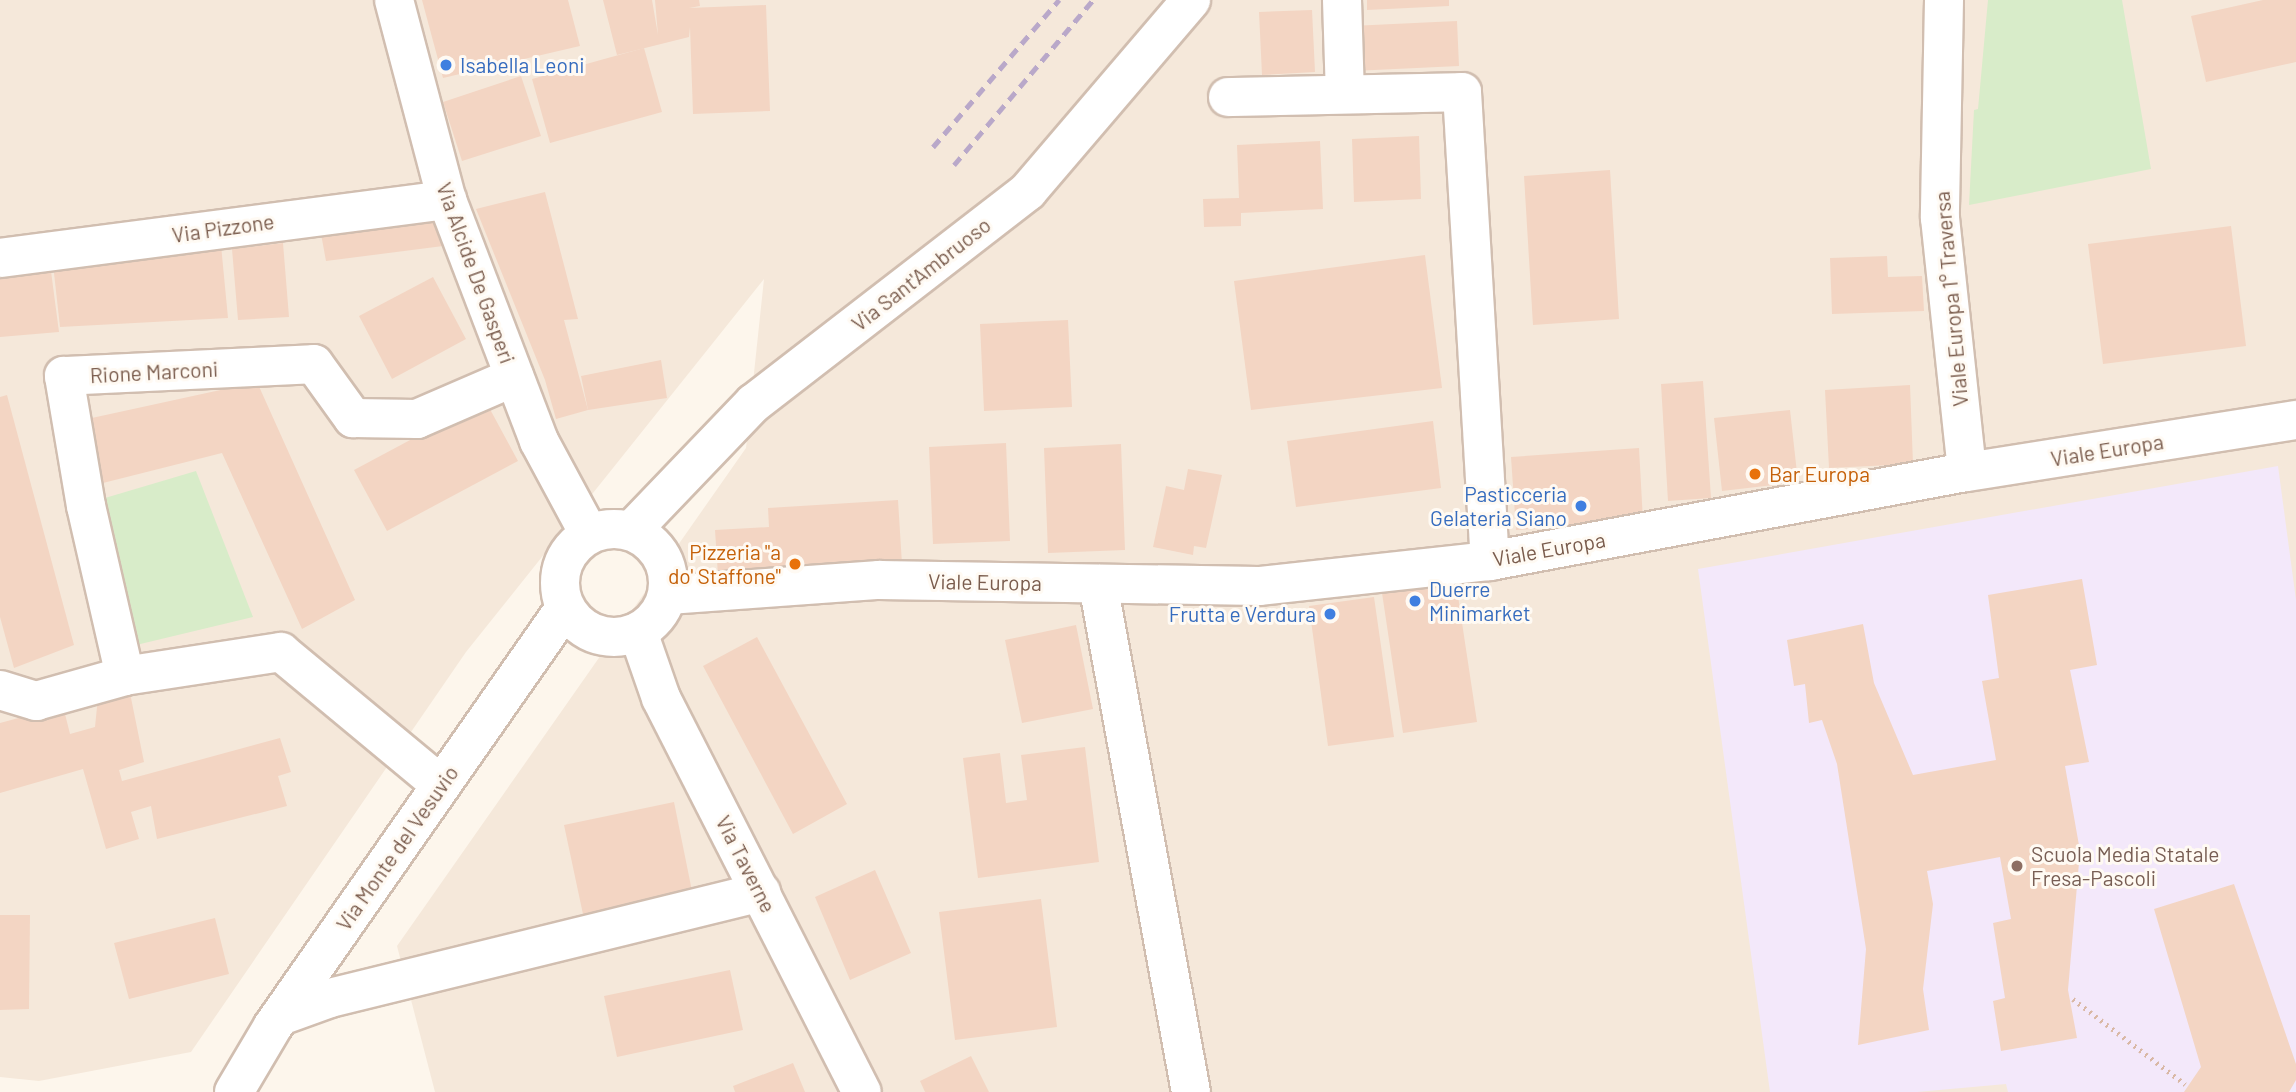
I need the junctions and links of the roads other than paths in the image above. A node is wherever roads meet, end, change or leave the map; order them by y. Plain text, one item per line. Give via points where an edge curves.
1 (394, 0) edge
2 (1191, 0) edge
3 (1342, 0) edge
4 (1944, 0) edge
5 (1345, 93) junction
6 (1228, 97) dead end
7 (447, 200) junction
8 (0, 258) edge
9 (514, 377) junction
10 (2296, 420) edge
11 (1967, 472) junction
12 (632, 530) junction
13 (589, 534) junction
14 (1490, 561) junction
15 (1098, 584) junction
16 (668, 596) junction
17 (565, 608) junction
18 (638, 632) junction
19 (125, 676) junction
20 (0, 690) edge
21 (441, 785) junction
22 (761, 892) junction
23 (281, 1016) junction
24 (234, 1092) edge
25 (862, 1092) edge
26 (1191, 1092) edge

1 - 7 street, Via Alcide De Gasperi
2 - 12 street, Via Sant'Ambruoso via 1028,191 754,404
3 - 5 street
4 - 11 street, Viale Europa 1° Traversa via 1940,218
5 - 6 street
5 - 14 street via 1462,92
7 - 8 street, Via Pizzone
7 - 9 street, Via Alcide De Gasperi
9 - 13 street, Via Alcide De Gasperi via 539,441
9 - 19 street, Rione Marconi via 417,419 353,418 314,364 64,376 86,506
10 - 11 street, Viale Europa
11 - 14 street, Viale Europa
12 - 13 street via 608,528
12 - 16 street via 659,550 667,567
13 - 17 street via 569,552 561,569 559,588
14 - 15 street, Viale Europa via 1259,586
15 - 16 street, Viale Europa via 878,580
15 - 26 street
16 - 18 street via 655,620
17 - 18 street via 581,627 599,636 618,638
17 - 21 street, Via Monte del Vesuvio
18 - 22 street, Via Taverne via 661,698
19 - 20 street via 36,701
19 - 21 street via 281,652
21 - 23 street, Via Monte del Vesuvio
22 - 23 street via 330,999
22 - 25 street, Via Taverne
23 - 24 street, Via Monte del Vesuvio

